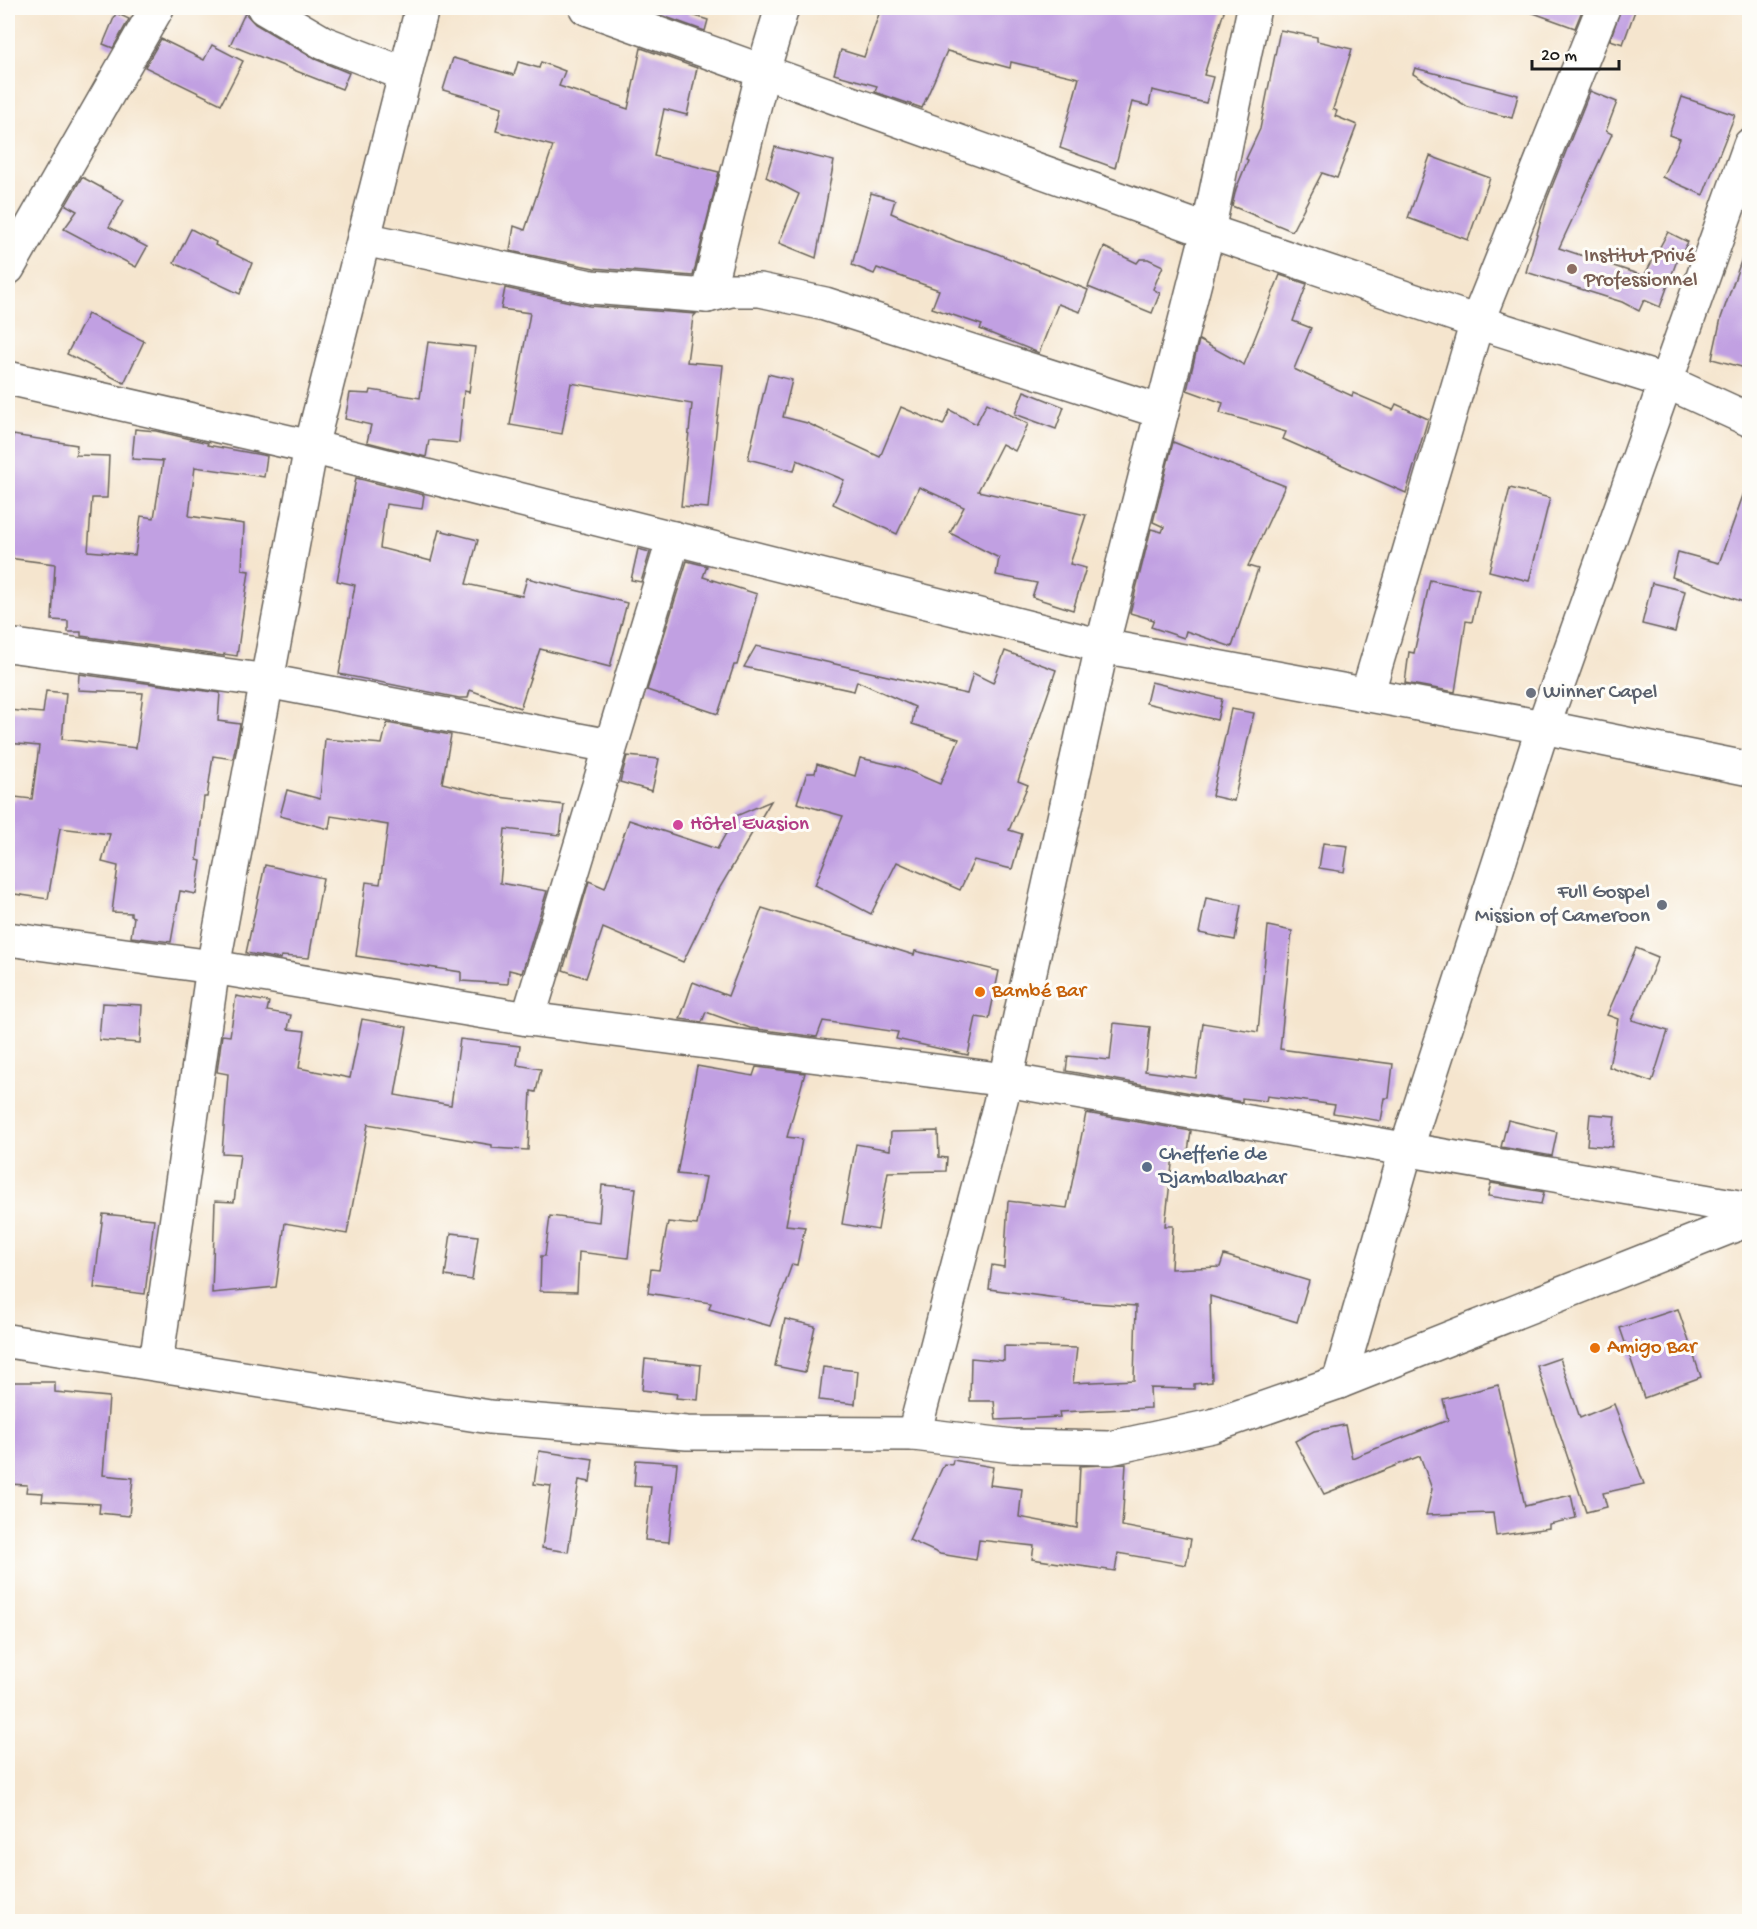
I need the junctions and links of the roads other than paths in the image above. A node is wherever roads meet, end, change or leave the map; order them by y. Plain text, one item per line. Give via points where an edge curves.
1 (158, 8) edge
2 (264, 8) edge
3 (422, 8) edge
4 (586, 8) edge
5 (782, 8) edge
6 (1254, 8) edge
7 (1603, 8) edge
8 (763, 71) junction
9 (405, 74) junction
10 (1749, 146) edge
11 (1208, 231) junction
12 (364, 239) junction
13 (8, 268) edge
14 (707, 296) junction
15 (1477, 322) junction
16 (8, 378) edge
17 (1667, 382) junction
18 (1162, 412) junction
19 (1749, 420) edge
20 (311, 447) junction
21 (674, 538) junction
22 (8, 645) edge
23 (1102, 646) junction
24 (267, 681) junction
25 (1367, 695) junction
26 (1543, 727) junction
27 (610, 746) junction
28 (1749, 769) edge
29 (8, 939) edge
30 (213, 967) junction
31 (528, 1019) junction
32 (1006, 1080) junction
33 (1407, 1147) junction
34 (1749, 1209) edge
35 (1749, 1219) edge
36 (8, 1341) edge
37 (156, 1363) junction
38 (1340, 1382) junction
39 (914, 1434) junction

1 - 13 street
2 - 9 street via 324,44
3 - 9 street
4 - 8 street
5 - 8 street
6 - 11 street
7 - 15 street
8 - 11 street
8 - 14 street
9 - 12 street
10 - 17 street
11 - 15 street
11 - 18 street
12 - 14 street via 591,287
12 - 20 street
14 - 18 street via 731,290 760,290 825,304
15 - 17 street
15 - 25 street
16 - 20 street
17 - 19 street
17 - 26 street
18 - 23 street
20 - 21 street
20 - 24 street
21 - 23 street
21 - 27 street
22 - 24 street
23 - 25 street
23 - 32 street
24 - 27 street
24 - 30 street
25 - 26 street
26 - 28 street
26 - 33 street
27 - 31 street
29 - 30 street
30 - 31 street
30 - 37 street
31 - 32 street
32 - 33 street
32 - 39 street
33 - 34 street
33 - 38 street
35 - 38 street
36 - 37 street
37 - 39 street via 490,1417 687,1433
38 - 39 street via 1212,1426 1110,1448 1013,1446

